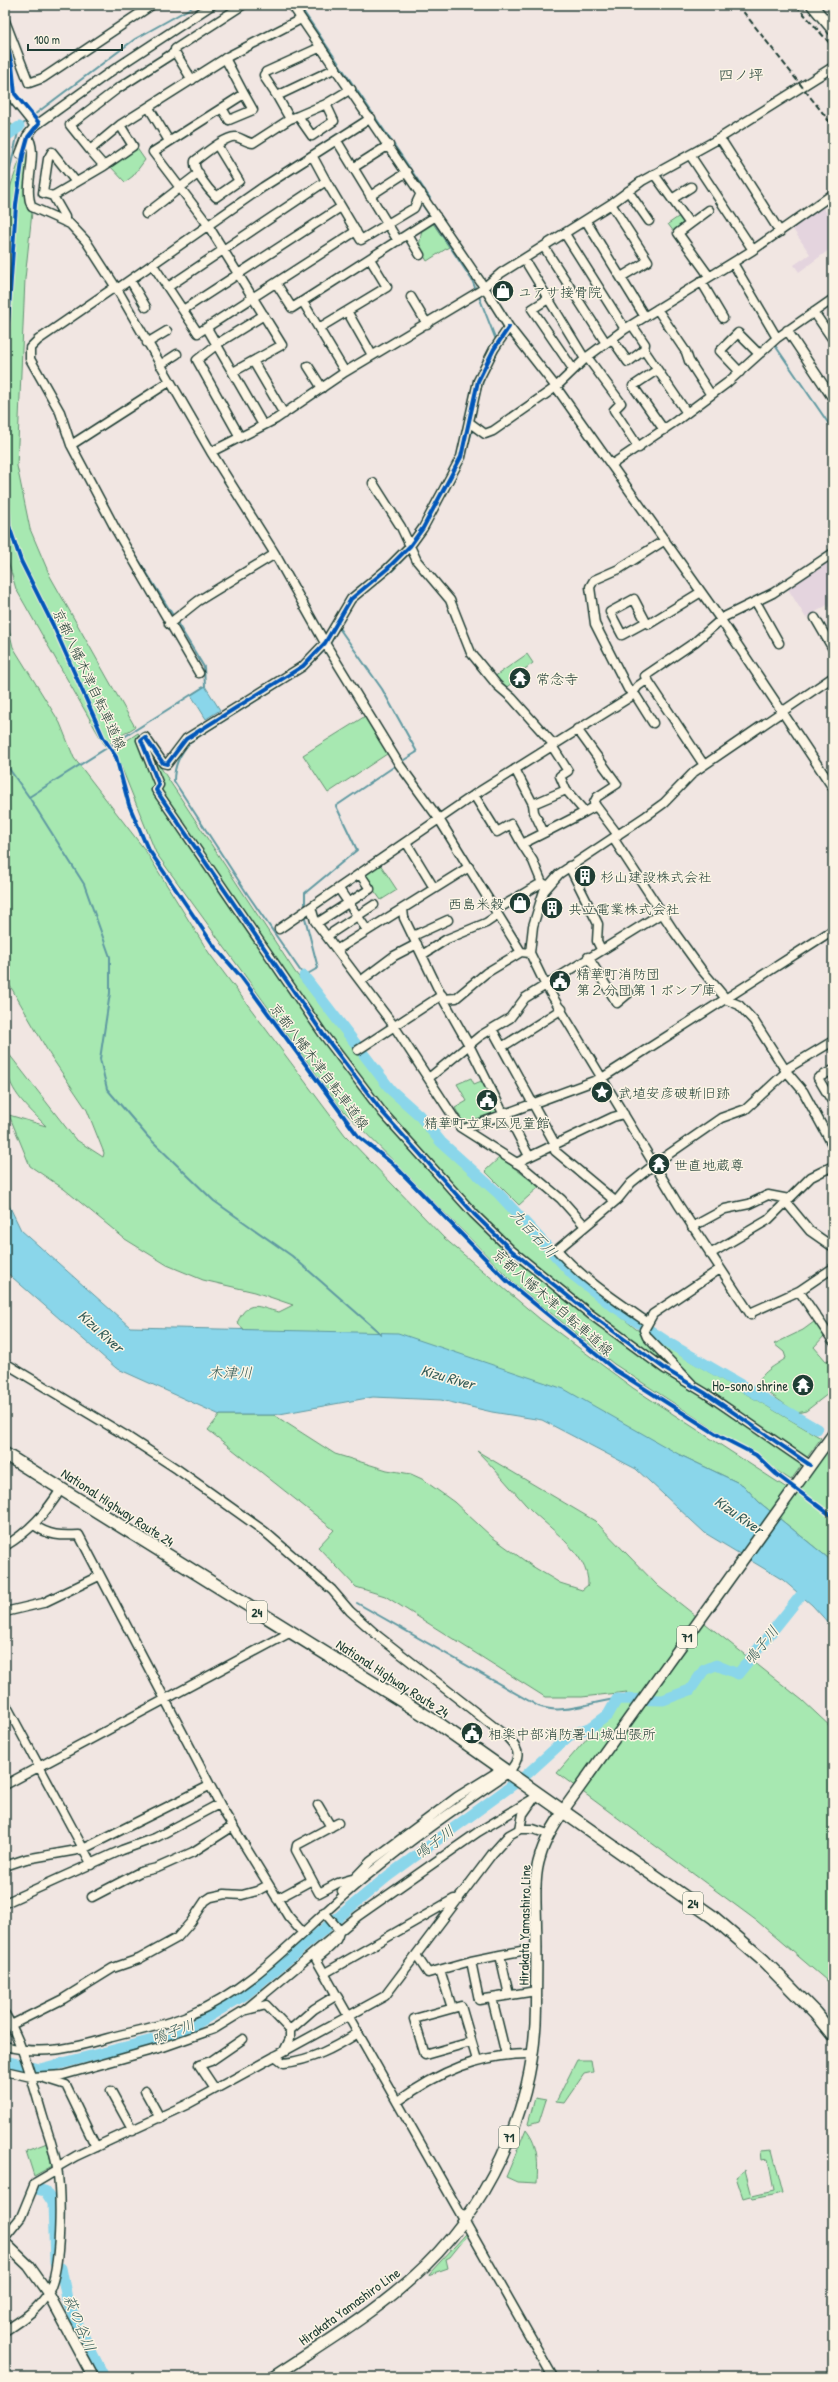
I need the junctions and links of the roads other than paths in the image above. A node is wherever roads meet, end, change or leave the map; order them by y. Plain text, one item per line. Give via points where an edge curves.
1 (152, 5) edge
2 (212, 5) edge
3 (243, 5) edge
4 (292, 5) edge
5 (812, 5) edge
6 (302, 19) junction
7 (5, 21) edge
8 (833, 30) edge
9 (321, 46) junction
10 (175, 52) junction
11 (225, 58) junction
12 (833, 67) edge
13 (5, 68) edge
14 (336, 68) junction
15 (192, 80) junction
16 (351, 89) junction
17 (244, 94) junction
18 (277, 96) junction
19 (326, 104) junction
20 (149, 108) junction
21 (222, 108) junction
22 (294, 117) junction
23 (371, 118) junction
24 (34, 125) junction
25 (120, 125) junction
26 (27, 136) junction
27 (720, 138) junction
28 (169, 141) junction
29 (337, 141) junction
30 (217, 145) junction
31 (389, 145) junction
32 (90, 150) junction
33 (20, 154) dead end
34 (690, 155) junction
35 (313, 157) junction
36 (104, 166) junction
37 (353, 168) junction
38 (407, 172) junction
39 (199, 173) junction
40 (654, 174) junction
41 (326, 181) junction
42 (76, 182) junction
43 (180, 187) junction
44 (692, 187) dead end
45 (628, 191) junction
46 (421, 193) junction
47 (833, 194) edge
48 (53, 196) junction
49 (370, 196) junction
50 (672, 199) junction
51 (611, 204) junction
52 (341, 207) junction
53 (709, 210) dead end
54 (146, 214) dead end
55 (433, 218) junction
56 (586, 221) junction
57 (649, 221) dead end
58 (65, 222) junction
59 (387, 224) junction
60 (690, 224) junction
61 (208, 226) junction
62 (356, 231) junction
63 (780, 232) junction
64 (565, 234) junction
65 (408, 235) junction
66 (398, 241) junction
67 (544, 247) junction
68 (223, 250) junction
69 (753, 250) junction
70 (420, 255) dead end
71 (370, 259) junction
72 (524, 259) junction
73 (733, 263) junction
74 (153, 265) junction
75 (238, 273) junction
76 (709, 276) junction
77 (621, 277) junction
78 (130, 280) junction
79 (701, 281) junction
80 (276, 283) junction
81 (168, 287) junction
82 (484, 287) junction
83 (116, 288) junction
84 (412, 297) dead end
85 (254, 298) junction
86 (548, 299) junction
87 (833, 299) edge
88 (303, 302) junction
89 (146, 307) dead end
90 (657, 309) junction
91 (183, 310) junction
92 (347, 311) junction
93 (814, 312) junction
94 (264, 315) junction
95 (645, 317) junction
96 (723, 318) dead end
97 (427, 324) junction
98 (509, 327) junction
99 (628, 327) junction
100 (207, 328) junction
101 (319, 328) junction
102 (787, 330) junction
103 (167, 331) dead end
104 (776, 338) junction
105 (833, 340) edge
106 (609, 341) junction
107 (148, 344) junction
108 (217, 345) junction
109 (644, 350) junction
110 (178, 354) dead end
111 (759, 354) junction
112 (372, 355) junction
113 (586, 358) junction
114 (253, 361) junction
115 (160, 366) junction
116 (308, 366) dead end
117 (573, 369) junction
118 (657, 370) junction
119 (233, 372) junction
120 (345, 372) junction
121 (740, 372) junction
122 (169, 382) junction
123 (556, 387) junction
124 (322, 388) junction
125 (711, 395) junction
126 (833, 399) edge
127 (284, 414) junction
128 (687, 414) junction
129 (470, 423) junction
130 (263, 425) junction
131 (664, 430) junction
132 (240, 437) junction
133 (71, 445) junction
134 (639, 448) junction
135 (211, 452) junction
136 (611, 465) junction
137 (373, 483) dead end
138 (665, 540) junction
139 (410, 546) junction
140 (833, 553) edge
141 (275, 554) junction
142 (701, 592) junction
143 (756, 602) junction
144 (815, 618) dead end
145 (721, 620) junction
146 (646, 622) junction
147 (169, 624) junction
148 (325, 643) junction
149 (779, 643) dead end
150 (833, 649) edge
151 (199, 673) dead end
152 (833, 677) edge
153 (648, 679) junction
154 (634, 693) junction
155 (783, 713) junction
156 (653, 723) dead end
157 (577, 729) junction
158 (553, 745) junction
159 (704, 765) junction
160 (516, 769) junction
161 (833, 788) edge
162 (566, 790) junction
163 (474, 795) junction
164 (533, 804) junction
165 (596, 806) junction
166 (585, 812) junction
167 (439, 819) junction
168 (544, 833) junction
169 (615, 836) junction
170 (406, 842) junction
171 (522, 844) junction
172 (570, 866) junction
173 (469, 867) junction
174 (360, 874) junction
175 (546, 884) junction
176 (339, 888) junction
177 (434, 888) junction
178 (348, 903) junction
179 (374, 905) dead end
180 (311, 907) junction
181 (403, 909) junction
182 (497, 912) junction
183 (662, 913) junction
184 (358, 916) junction
185 (448, 920) dead end
186 (317, 923) junction
187 (279, 930) dead end
188 (367, 930) junction
189 (833, 930) edge
190 (327, 936) junction
191 (413, 936) junction
192 (417, 944) junction
193 (338, 949) junction
194 (601, 949) junction
195 (521, 952) junction
196 (530, 953) junction
197 (422, 955) junction
198 (588, 957) junction
199 (362, 980) junction
200 (545, 984) junction
201 (629, 993) dead end
202 (443, 997) junction
203 (727, 1000) junction
204 (562, 1009) junction
205 (394, 1026) junction
206 (492, 1030) junction
207 (833, 1041) edge
208 (469, 1045) junction
209 (502, 1047) junction
210 (358, 1050) dead end
211 (833, 1070) edge
212 (786, 1071) junction
213 (430, 1077) junction
214 (602, 1078) junction
215 (533, 1102) junction
216 (833, 1103) edge
217 (504, 1113) junction
218 (624, 1114) junction
219 (464, 1129) junction
220 (831, 1137) edge
221 (555, 1144) junction
222 (833, 1146) edge
223 (528, 1156) junction
224 (516, 1162) junction
225 (654, 1165) junction
226 (833, 1166) edge
227 (787, 1200) junction
228 (615, 1201) junction
229 (585, 1226) junction
230 (692, 1226) junction
231 (833, 1247) edge
232 (710, 1254) junction
233 (720, 1268) junction
234 (833, 1268) edge
235 (799, 1291) junction
236 (647, 1322) junction
237 (833, 1341) edge
238 (5, 1363) edge
239 (695, 1387) junction
240 (833, 1434) edge
241 (5, 1454) edge
242 (809, 1467) junction
243 (61, 1488) junction
244 (34, 1525) junction
245 (5, 1546) edge
246 (99, 1576) junction
247 (5, 1612) edge
248 (291, 1632) junction
249 (166, 1700) junction
250 (5, 1703) edge
251 (39, 1767) junction
252 (505, 1771) junction
253 (5, 1785) edge
254 (209, 1786) junction
255 (535, 1795) junction
256 (219, 1804) junction
257 (318, 1805) dead end
258 (564, 1809) junction
259 (232, 1827) junction
260 (520, 1829) junction
261 (548, 1834) junction
262 (83, 1849) junction
263 (92, 1865) junction
264 (5, 1866) edge
265 (352, 1879) junction
266 (312, 1880) junction
267 (268, 1885) junction
268 (92, 1897) dead end
269 (277, 1899) junction
270 (337, 1900) junction
271 (459, 1900) junction
272 (5, 1903) edge
273 (325, 1912) junction
274 (339, 1929) junction
275 (303, 1933) junction
276 (537, 1948) junction
277 (416, 1955) junction
278 (500, 1955) junction
279 (471, 1961) junction
280 (440, 1970) junction
281 (325, 1973) junction
282 (536, 1990) junction
283 (337, 1995) junction
284 (509, 1995) junction
285 (492, 1998) junction
286 (452, 2008) junction
287 (245, 2010) junction
288 (5, 2014) edge
289 (349, 2016) junction
290 (11, 2024) junction
291 (290, 2030) junction
292 (358, 2033) junction
293 (833, 2035) edge
294 (243, 2039) dead end
295 (471, 2042) junction
296 (5, 2046) edge
297 (22, 2052) junction
298 (284, 2052) junction
299 (532, 2054) junction
300 (506, 2055) junction
301 (275, 2056) junction
302 (476, 2060) junction
303 (7, 2072) edge
304 (30, 2075) junction
305 (44, 2077) junction
306 (215, 2089) junction
307 (111, 2091) dead end
308 (145, 2091) dead end
309 (397, 2102) junction
310 (160, 2118) junction
311 (133, 2131) junction
312 (96, 2147) junction
313 (57, 2169) junction
314 (464, 2220) junction
315 (5, 2237) edge
316 (5, 2243) edge
317 (48, 2293) junction
318 (5, 2331) edge
319 (93, 2377) edge
320 (273, 2377) edge
321 (553, 2377) edge

1 - 7 street via 43,78 29,83
2 - 24 street
3 - 10 street via 175,49
4 - 6 street
5 - 8 main road
6 - 9 street
6 - 11 street
9 - 14 street
9 - 18 street via 266,72 265,78
10 - 15 street
10 - 32 street via 117,89 70,125
11 - 15 street
11 - 17 street
12 - 27 street
13 - 24 street via 14,100
14 - 16 street
14 - 18 street
15 - 20 street
16 - 19 street
16 - 23 street
17 - 21 street
17 - 21 street via 253,110 230,120
18 - 22 street
19 - 22 street
19 - 22 street via 334,121 315,136 308,134
20 - 25 street
20 - 28 street
21 - 28 street
22 - 30 street via 253,143 233,137
23 - 29 street
23 - 31 street
24 - 26 street
25 - 32 street
25 - 36 street via 134,146
26 - 33 street
26 - 58 street via 32,150 29,202 40,212
27 - 34 street
27 - 63 street
28 - 43 street via 149,154
29 - 35 street
29 - 37 street
30 - 39 street via 195,161 194,165
30 - 39 street via 239,181 216,197
31 - 37 street
31 - 38 street
32 - 36 street
34 - 40 street
34 - 69 street
35 - 41 street
35 - 61 street via 263,187
36 - 42 street
37 - 49 street
38 - 46 street
38 - 49 street
39 - 43 street
40 - 45 street
40 - 50 street
41 - 52 street
41 - 68 street
42 - 48 street
42 - 48 street via 52,152 48,159 43,193
43 - 54 street
43 - 61 street
44 - 50 street
45 - 51 street
45 - 57 street
46 - 55 street
46 - 59 street via 414,208
47 - 63 street
48 - 58 street via 65,217
49 - 59 street
50 - 60 street
51 - 56 street
51 - 77 street via 648,261
52 - 62 street
52 - 75 street
53 - 60 street
55 - 65 street
55 - 82 street
56 - 64 street
56 - 77 street
58 - 83 street via 82,235
59 - 62 street via 361,240
59 - 66 street
60 - 76 street via 678,233
61 - 68 street
61 - 74 street
62 - 80 street
63 - 69 street
64 - 67 street
64 - 99 street
65 - 66 street
65 - 70 street
66 - 71 street
67 - 72 street
67 - 106 street
68 - 75 street
68 - 81 street
69 - 73 street
71 - 88 street
71 - 92 street via 387,287
72 - 82 street
72 - 86 street
73 - 76 street
73 - 104 street
74 - 78 street
74 - 81 street
75 - 85 street
75 - 91 street
76 - 79 street
77 - 95 street
78 - 83 street
78 - 89 street
79 - 90 street
79 - 96 street
80 - 85 street
80 - 88 street via 292,308
81 - 91 street
82 - 97 street
82 - 98 street
83 - 107 street
83 - 133 street via 30,348 30,359 60,412
84 - 97 street
85 - 94 street
85 - 100 street
86 - 113 street
86 - 117 street via 532,309
87 - 93 street
88 - 101 street
90 - 95 street
90 - 125 street
91 - 100 street via 198,334
92 - 101 street
92 - 112 street
93 - 102 street
93 - 105 street
94 - 108 street
94 - 114 street via 282,345
95 - 99 street
97 - 112 street
98 - 123 street
98 - 129 street via 494,349 478,381
99 - 106 street
99 - 109 street via 645,344
100 - 108 street
101 - 120 street
102 - 104 street
102 - 126 street
103 - 107 street
104 - 111 street
106 - 109 street via 628,362
106 - 113 street
107 - 115 street
108 - 119 street
108 - 132 street via 197,360
109 - 118 street
110 - 115 street
111 - 121 street
111 - 121 street via 738,333 720,351
112 - 120 street
113 - 117 street
113 - 134 street via 621,403 614,410
114 - 119 street
114 - 127 street
115 - 122 street
116 - 124 street
117 - 123 street
118 - 128 street
118 - 131 street via 634,386
119 - 130 street
120 - 124 street
121 - 125 street
122 - 133 street
122 - 135 street
123 - 129 street via 485,434
123 - 136 street
124 - 127 street
125 - 128 street
127 - 130 street
128 - 131 street
129 - 139 street via 461,457 423,528
130 - 132 street
131 - 134 street
132 - 135 street
133 - 147 street
134 - 136 street
135 - 141 street
136 - 138 street
137 - 139 street
138 - 142 street
138 - 154 street via 619,569 594,580 590,587 595,624 628,689
139 - 148 street via 351,599
139 - 158 street via 417,561 450,600 471,653
140 - 143 street
141 - 147 street via 198,601
141 - 148 street
142 - 145 street
142 - 146 street via 649,624
143 - 145 street
143 - 149 street
144 - 150 street
145 - 153 street via 695,642 645,676
145 - 155 street
146 - 146 street via 634,599 610,612 622,635
147 - 151 street
148 - 167 street via 398,764
148 - 239 street via 303,666 186,739 167,764 162,763 144,737 141,740 159,785 156,790 323,1034 383,1113 427,1163 511,1250 590,1314 665,1369
152 - 155 street
153 - 154 street via 638,686
153 - 159 street
154 - 156 street
154 - 157 street
155 - 159 street
155 - 161 street
157 - 158 street
157 - 165 street via 617,784 597,797 594,803
158 - 160 street
158 - 162 street via 568,771 560,776
159 - 169 street via 664,803
160 - 163 street
160 - 164 street
162 - 164 street
162 - 166 street
163 - 167 street
163 - 171 street via 497,832 511,824
164 - 168 street
165 - 166 street
165 - 169 street
166 - 168 street
167 - 170 street
167 - 173 street
168 - 171 street
169 - 172 street
169 - 183 street
170 - 174 street
170 - 177 street
171 - 175 street
172 - 175 street
172 - 194 street via 598,924 597,942
173 - 177 street
173 - 182 street
174 - 176 street
174 - 178 street via 370,889
175 - 182 street
175 - 196 street via 537,913
176 - 178 street
176 - 180 street
177 - 181 street
178 - 184 street
178 - 186 street
179 - 184 street
180 - 186 street
180 - 187 street
181 - 188 street
181 - 191 street via 404,918
182 - 195 street
182 - 197 street via 486,923 447,939
183 - 194 street
183 - 203 street via 701,969
184 - 188 street
184 - 190 street
185 - 191 street
186 - 190 street
188 - 193 street
189 - 203 street
190 - 193 street
191 - 192 street
192 - 197 street
192 - 199 street via 394,956
193 - 199 street
194 - 198 street
195 - 196 street
195 - 202 street via 486,973 456,998
196 - 200 street
197 - 202 street
198 - 200 street
198 - 201 street via 617,1003
199 - 205 street
200 - 204 street
200 - 206 street via 525,998 510,1018
202 - 205 street
202 - 208 street
203 - 212 street via 739,1005 754,1021
203 - 214 street
204 - 209 street
204 - 214 street
205 - 210 street
205 - 213 street
206 - 208 street
206 - 209 street
207 - 212 street
208 - 213 street
208 - 217 street
209 - 215 street
211 - 216 street via 818,1078
212 - 220 street via 803,1092
212 - 225 street via 746,1109 721,1118
213 - 219 street
214 - 215 street
214 - 218 street
215 - 217 street
215 - 221 street
217 - 219 street
217 - 223 street
218 - 221 street via 613,1116
218 - 225 street
219 - 224 street
220 - 222 street
221 - 223 street
221 - 228 street via 555,1151
223 - 224 street
224 - 229 street via 561,1199
225 - 228 street via 630,1183
225 - 230 street
226 - 227 street via 811,1177
227 - 230 street via 768,1195 748,1204 725,1209
227 - 231 street via 810,1231
227 - 232 street via 777,1213 758,1228
228 - 229 street
229 - 236 street via 557,1250 604,1293
230 - 232 street
232 - 233 street
233 - 235 street via 750,1314
233 - 236 street via 653,1314
234 - 235 street
235 - 237 street
236 - 239 street via 644,1330 647,1337
238 - 252 street via 128,1437 264,1531 332,1590 350,1611 378,1636 507,1737 517,1747 518,1756
239 - 242 street
240 - 242 main road, Hirakata Yamashiro Line / 71
241 - 243 highway, National Highway Route 24 / 24
242 - 258 main road, Hirakata Yamashiro Line / 71
243 - 244 street
243 - 248 highway, National Highway Route 24 / 24
244 - 245 street
244 - 246 street via 44,1533 60,1536 80,1535
246 - 247 street via 43,1603
246 - 249 street
248 - 249 street
248 - 252 highway, National Highway Route 24 / 24 via 439,1724
249 - 251 street
249 - 254 street
250 - 251 street
251 - 253 street
251 - 262 street
252 - 255 highway, National Highway Route 24 / 24
252 - 265 street via 457,1797 370,1862
252 - 270 street
254 - 256 street
254 - 262 street
255 - 258 highway, National Highway Route 24 / 24
255 - 260 street via 523,1814
255 - 274 street
256 - 259 street
256 - 263 street via 174,1830
257 - 266 street via 334,1825 297,1845 296,1850
258 - 261 main road, Hirakata Yamashiro Line / 71
258 - 293 highway, National Highway Route 24 / 24 via 713,1917 763,1960
259 - 267 street
259 - 268 street via 193,1852 157,1868 140,1872
260 - 261 street via 533,1829
260 - 271 street via 500,1844
261 - 276 main road, Hirakata Yamashiro Line / 71 via 538,1865
262 - 263 street
262 - 264 street via 26,1859
263 - 272 street
265 - 266 street via 319,1893
265 - 270 street
266 - 269 street
267 - 269 street
267 - 290 street via 242,1895 225,1894 211,1897 205,1901 177,1938 139,1959 113,1968 63,1999
269 - 275 street
270 - 273 street
271 - 277 street
271 - 281 street via 454,1899
273 - 274 street
273 - 275 street
274 - 281 street via 337,1940 316,1959
274 - 287 street
275 - 297 street via 269,1965 211,2004 189,2015 63,2050
276 - 278 street
276 - 282 main road, Hirakata Yamashiro Line / 71
277 - 280 street via 428,1972
277 - 289 street via 385,1996
278 - 279 street
278 - 284 street
279 - 280 street
279 - 285 street via 479,2000
280 - 286 street
281 - 283 street
282 - 284 street
282 - 299 main road, Hirakata Yamashiro Line / 71
283 - 289 street
283 - 291 street via 314,2009
284 - 285 street
285 - 300 street
286 - 295 street via 461,2006
286 - 295 street via 414,2019 425,2055
287 - 291 street via 266,2005
287 - 305 street via 214,2029 163,2047 76,2072
288 - 290 street
289 - 292 street
289 - 298 street
290 - 297 street
291 - 298 street via 290,2038
292 - 301 street via 326,2052 302,2061 284,2063
292 - 309 street
294 - 306 street via 211,2061 199,2065
295 - 302 street
296 - 297 street
297 - 304 street
298 - 301 street
299 - 300 street
299 - 314 main road, Hirakata Yamashiro Line / 71 via 515,2123 487,2186
300 - 302 street
301 - 306 street
302 - 309 street via 432,2078
303 - 304 street
304 - 305 street
304 - 313 street
305 - 312 street via 66,2086
306 - 310 street
307 - 311 street
308 - 310 street
309 - 314 street
310 - 311 street
311 - 312 street
312 - 313 street
313 - 315 street via 35,2183 21,2217
313 - 317 street via 58,2250 55,2276
314 - 320 main road, Hirakata Yamashiro Line / 71 via 434,2257 390,2297
314 - 321 street
316 - 317 main road via 29,2266
317 - 318 street via 24,2318
317 - 319 main road

